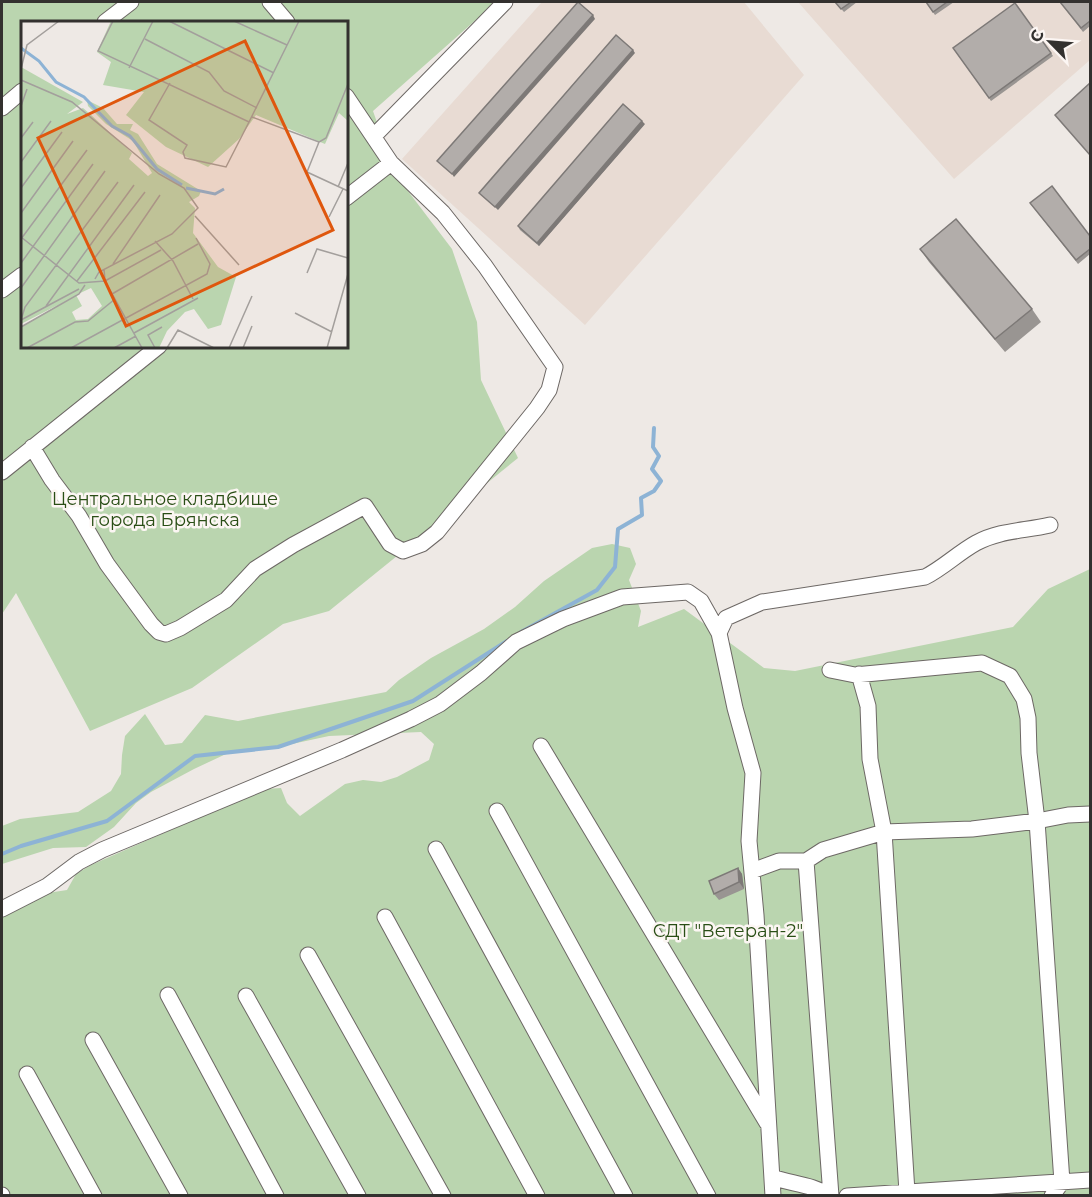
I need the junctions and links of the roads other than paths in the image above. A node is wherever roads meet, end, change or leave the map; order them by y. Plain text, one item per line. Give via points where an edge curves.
1 (131, 2) edge
2 (270, 2) edge
3 (504, 2) edge
4 (106, 21) edge
5 (286, 21) edge
6 (21, 92) edge
7 (348, 99) edge
8 (2, 108) edge
9 (374, 136) junction
10 (391, 163) junction
11 (348, 196) edge
12 (21, 276) edge
13 (2, 290) edge
14 (156, 348) edge
15 (32, 447) junction
16 (2, 472) edge
17 (1050, 525) dead end
18 (719, 633) junction
19 (830, 669) dead end
20 (859, 674) junction
21 (541, 746) dead end
22 (497, 811) dead end
23 (1090, 814) edge
24 (1037, 821) junction
25 (884, 832) junction
26 (436, 849) dead end
27 (806, 861) junction
28 (752, 871) junction
29 (2, 909) edge
30 (385, 917) dead end
31 (308, 955) dead end
32 (168, 995) dead end
33 (246, 996) dead end
34 (93, 1040) dead end
35 (27, 1074) dead end
36 (768, 1126) junction
37 (772, 1177) junction
38 (1090, 1180) edge
39 (1062, 1182) junction
40 (907, 1192) junction
41 (937, 1193) edge
42 (94, 1196) edge
43 (180, 1196) edge
44 (276, 1196) edge
45 (358, 1196) edge
46 (443, 1196) edge
47 (537, 1196) edge
48 (625, 1196) edge
49 (708, 1196) edge
50 (773, 1196) edge
51 (830, 1196) edge
52 (847, 1196) edge
53 (1052, 1196) edge

1 - 4 lane
2 - 5 lane
3 - 9 lane
6 - 8 lane
7 - 9 lane
9 - 10 lane
10 - 11 lane
10 - 15 lane via 443,213 555,367 549,390 537,408 437,532 422,544 403,551 390,544 365,506 255,569 226,600 166,634 151,624 107,564
12 - 13 lane
14 - 15 lane
15 - 16 lane
17 - 18 lane via 1006,531 977,543 925,577 762,602 726,618
18 - 28 lane via 753,773 749,840
18 - 29 lane via 701,601 688,592 622,597 563,619 516,642 440,704 342,750 102,850 47,886
19 - 20 lane
20 - 24 lane via 982,663 1010,676 1024,699 1028,718
20 - 25 lane via 868,706 870,759
21 - 36 lane
22 - 49 lane
23 - 24 lane
24 - 25 lane via 972,829
24 - 39 lane
25 - 27 lane via 823,850
25 - 40 lane
26 - 48 lane
27 - 28 lane via 779,861
27 - 51 lane
28 - 36 lane
30 - 47 lane
31 - 46 lane
32 - 44 lane
33 - 45 lane
34 - 43 lane
35 - 42 lane
36 - 37 lane
37 - 50 lane
37 - 51 lane via 818,1188
38 - 39 lane
39 - 41 lane
39 - 53 lane
40 - 41 lane
40 - 52 lane

